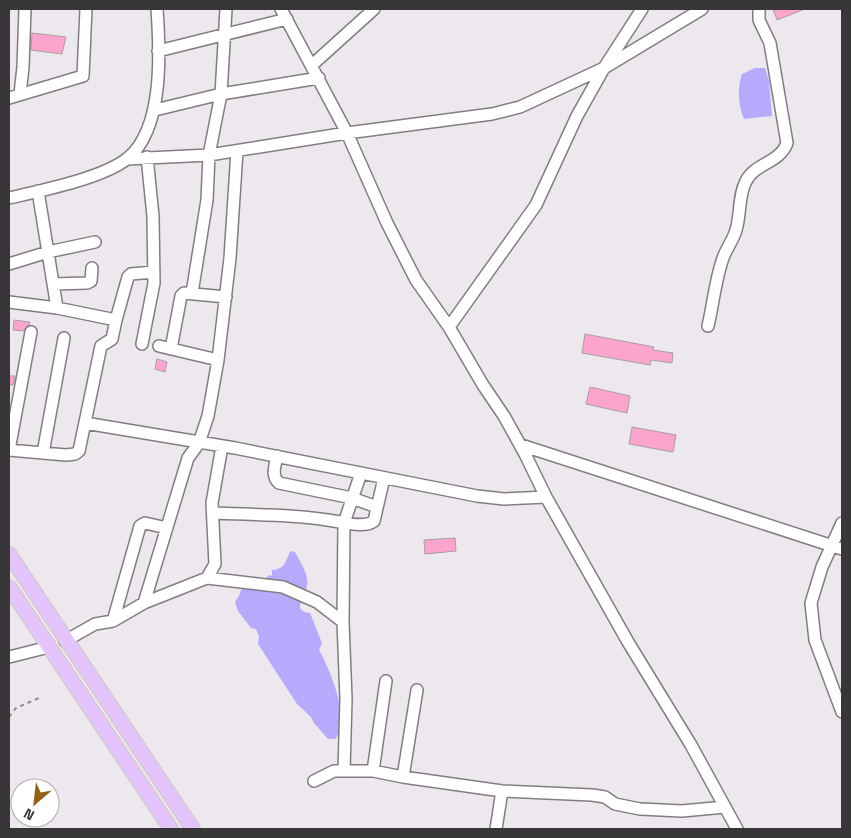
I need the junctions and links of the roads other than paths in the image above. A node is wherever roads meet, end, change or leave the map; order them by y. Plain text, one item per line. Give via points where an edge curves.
1 (25, 9) edge
2 (86, 9) edge
3 (157, 9) edge
4 (226, 9) edge
5 (281, 9) edge
6 (374, 9) edge
7 (642, 9) edge
8 (702, 9) edge
9 (759, 9) edge
10 (287, 20) junction
11 (226, 34) junction
12 (158, 51) junction
13 (312, 65) junction
14 (604, 68) junction
15 (318, 78) junction
16 (221, 94) junction
17 (14, 96) edge
18 (155, 110) junction
19 (347, 133) junction
20 (237, 151) junction
21 (209, 155) junction
22 (147, 157) junction
23 (127, 159) junction
24 (38, 191) junction
25 (9, 198) edge
26 (95, 242) dead end
27 (48, 252) junction
28 (10, 264) edge
29 (92, 268) dead end
30 (154, 272) junction
31 (53, 284) junction
32 (192, 293) junction
33 (226, 297) junction
34 (9, 302) edge
35 (57, 308) junction
36 (116, 320) junction
37 (708, 326) dead end
38 (449, 327) junction
39 (31, 332) dead end
40 (64, 338) dead end
41 (142, 344) dead end
42 (158, 346) dead end
43 (171, 349) junction
44 (218, 360) junction
45 (85, 423) junction
46 (199, 443) junction
47 (521, 445) junction
48 (222, 446) junction
49 (9, 450) edge
50 (43, 453) junction
51 (277, 456) junction
52 (361, 473) junction
53 (384, 478) junction
54 (546, 497) junction
55 (352, 498) junction
56 (377, 507) junction
57 (213, 513) junction
58 (344, 523) junction
59 (842, 523) edge
60 (167, 528) junction
61 (837, 547) edge
62 (9, 554) edge
63 (207, 578) junction
64 (9, 587) edge
65 (144, 602) junction
66 (114, 621) junction
67 (343, 622) junction
68 (65, 641) junction
69 (49, 647) junction
70 (9, 658) edge
71 (386, 681) dead end
72 (417, 690) dead end
73 (842, 712) edge
74 (344, 771) junction
75 (373, 771) junction
76 (403, 777) junction
77 (314, 781) dead end
78 (502, 790) junction
79 (725, 807) junction
80 (171, 829) edge
81 (193, 829) edge
82 (496, 829) edge
83 (736, 829) edge

1 - 17 street via 23,67
2 - 17 street via 83,76
3 - 12 street
4 - 11 street
5 - 10 street
6 - 13 street
7 - 14 street
8 - 14 street
9 - 37 street via 759,20 770,43 788,143 779,156 746,180 737,228 722,262
10 - 11 street
10 - 13 street
11 - 12 street
11 - 16 street
12 - 18 street
13 - 15 street
14 - 19 street via 520,107 492,114
14 - 38 street via 577,116 536,205
15 - 16 street
15 - 19 street
16 - 18 street
16 - 21 street
18 - 23 street via 138,149
19 - 20 street
19 - 38 street via 416,280
20 - 21 street
20 - 33 street
21 - 22 street
21 - 32 street via 207,200
22 - 23 street
22 - 30 street
23 - 24 street via 89,176
24 - 25 street
24 - 27 street
26 - 27 street
27 - 28 street
27 - 31 street
29 - 31 street via 87,283
30 - 36 street via 128,277
30 - 41 street
31 - 35 street
32 - 33 street
32 - 43 street via 181,296
33 - 44 street
34 - 35 street
35 - 36 street
36 - 45 street via 112,339 101,346
38 - 47 street
39 - 49 street
40 - 50 street
42 - 43 street
43 - 44 street
44 - 46 street via 208,416
45 - 46 street
45 - 50 street via 75,454
46 - 48 street
46 - 60 street via 188,458
47 - 54 street
47 - 61 street
48 - 51 street
48 - 57 street
49 - 50 street
51 - 52 street
51 - 55 street via 274,475 279,483
52 - 53 street
52 - 55 street
53 - 54 street via 477,496 504,499
53 - 56 street
54 - 79 street
55 - 56 street
55 - 58 street
56 - 58 street via 372,523
57 - 58 street via 311,517
57 - 63 street via 216,564
58 - 67 street
59 - 61 street
60 - 65 street
60 - 66 street via 144,523 140,526
61 - 73 street via 822,567 810,603 815,640
62 - 68 main road
63 - 65 street
63 - 67 street via 283,587 317,602
64 - 69 main road
65 - 66 street
66 - 68 street via 95,624
67 - 74 street
68 - 81 main road
69 - 70 street
69 - 80 main road
71 - 75 street
72 - 76 street
74 - 75 street
74 - 77 street via 334,771
75 - 76 street
76 - 78 street
78 - 79 street via 592,795 640,809 682,811
78 - 82 street
79 - 83 street

